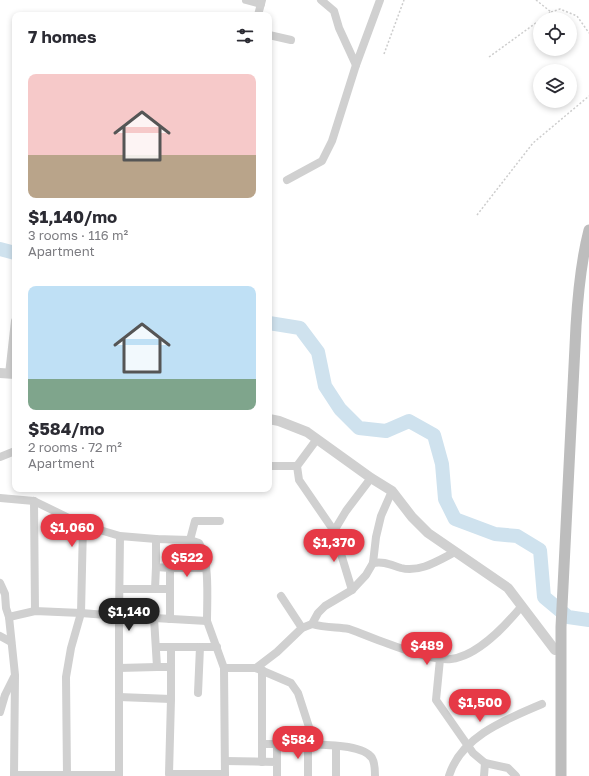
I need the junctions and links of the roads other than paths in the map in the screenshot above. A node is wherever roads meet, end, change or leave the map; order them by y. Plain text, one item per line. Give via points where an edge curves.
1 (246, 0) edge
2 (321, 0) edge
3 (380, 0) edge
4 (262, 2) edge
5 (259, 12) edge
6 (272, 36) edge
7 (291, 40) dead end
8 (356, 65) junction
9 (287, 180) dead end
10 (589, 230) edge
11 (12, 344) edge
12 (8, 374) edge
13 (272, 420) edge
14 (317, 439) junction
15 (12, 452) edge
16 (0, 457) edge
17 (272, 466) edge
18 (297, 466) junction
19 (371, 478) junction
20 (392, 491) junction
21 (0, 498) edge
22 (34, 501) junction
23 (220, 521) dead end
24 (83, 525) junction
25 (334, 531) junction
26 (120, 536) junction
27 (156, 539) junction
28 (190, 540) junction
29 (455, 552) junction
30 (373, 562) junction
31 (156, 567) junction
32 (170, 568) junction
33 (206, 568) junction
34 (0, 583) edge
35 (120, 589) junction
36 (155, 589) junction
37 (170, 589) junction
38 (352, 590) junction
39 (281, 596) dead end
40 (522, 607) junction
41 (35, 612) junction
42 (81, 613) junction
43 (119, 616) junction
44 (9, 617) junction
45 (154, 618) junction
46 (170, 619) junction
47 (207, 621) junction
48 (312, 624) junction
49 (302, 628) junction
50 (0, 636) edge
51 (11, 642) junction
52 (156, 647) junction
53 (171, 647) junction
54 (200, 647) junction
55 (217, 647) junction
56 (555, 650) dead end
57 (440, 659) junction
58 (157, 667) junction
59 (171, 667) junction
60 (119, 668) junction
61 (224, 668) junction
62 (259, 669) junction
63 (15, 675) junction
64 (198, 693) dead end
65 (119, 697) junction
66 (171, 699) junction
67 (542, 704) dead end
68 (0, 712) edge
69 (263, 744) junction
70 (277, 744) junction
71 (308, 744) junction
72 (336, 746) junction
73 (468, 746) junction
74 (224, 761) junction
75 (262, 762) junction
76 (277, 762) junction
77 (485, 763) junction
78 (169, 775) edge
79 (225, 775) edge
80 (14, 776) edge
81 (67, 776) edge
82 (119, 776) edge
83 (276, 776) edge
84 (308, 776) edge
85 (336, 776) edge
86 (375, 776) edge
87 (449, 776) edge
88 (484, 776) edge
89 (516, 776) edge
90 (560, 776) edge

1 - 4 street
2 - 8 street via 334,11
3 - 8 street
4 - 5 street
6 - 7 street
8 - 9 street via 332,141 322,161
10 - 90 main road via 578,288 561,627
11 - 12 street
13 - 14 street via 307,432
14 - 18 street
14 - 19 street
15 - 16 street
17 - 18 street
18 - 25 street via 299,480
19 - 20 street
19 - 25 street
20 - 29 street via 423,528
20 - 30 street via 381,516
21 - 22 street
22 - 24 street
22 - 41 street
23 - 28 street via 195,521
24 - 26 street
24 - 42 street
25 - 38 street
26 - 27 street
26 - 35 street
27 - 28 street
27 - 31 street
28 - 33 street via 199,543 203,549
29 - 30 street via 431,565 412,568 402,568 381,561
29 - 40 street via 508,588
30 - 38 street via 366,575
31 - 32 street
31 - 36 street
32 - 33 street
32 - 37 street
33 - 47 street
34 - 44 street via 5,594
35 - 36 street
35 - 43 street
36 - 37 street
37 - 46 street
38 - 48 street via 325,606
39 - 49 street
40 - 56 street
40 - 57 street via 502,629 471,652 451,659
41 - 42 street
41 - 44 street
42 - 43 street
42 - 81 street via 66,677
43 - 45 street
43 - 60 street
44 - 51 street
45 - 46 street
45 - 52 street
46 - 47 street
47 - 55 street
48 - 49 street
48 - 57 street via 348,629 399,648
49 - 62 street
50 - 51 street
51 - 63 street
52 - 53 street
52 - 58 street
53 - 54 street
53 - 59 street
54 - 55 street
54 - 64 street
55 - 61 street
57 - 73 street via 436,700
58 - 59 street
58 - 60 street
59 - 66 street
60 - 65 street
61 - 62 street
61 - 74 street
62 - 69 street
62 - 71 street via 291,683 298,693 309,727
63 - 68 street
63 - 80 street
65 - 66 street
65 - 82 street
66 - 78 street
67 - 73 street via 491,728
69 - 70 street
69 - 75 street
70 - 71 street
70 - 76 street
71 - 72 street
71 - 84 street
72 - 85 street
72 - 86 street via 353,748 371,757 375,766
73 - 77 street
73 - 87 street
74 - 75 street
74 - 79 street
75 - 76 street
76 - 83 street
77 - 88 street
77 - 89 street via 508,768
78 - 79 street
80 - 81 street
81 - 82 street

